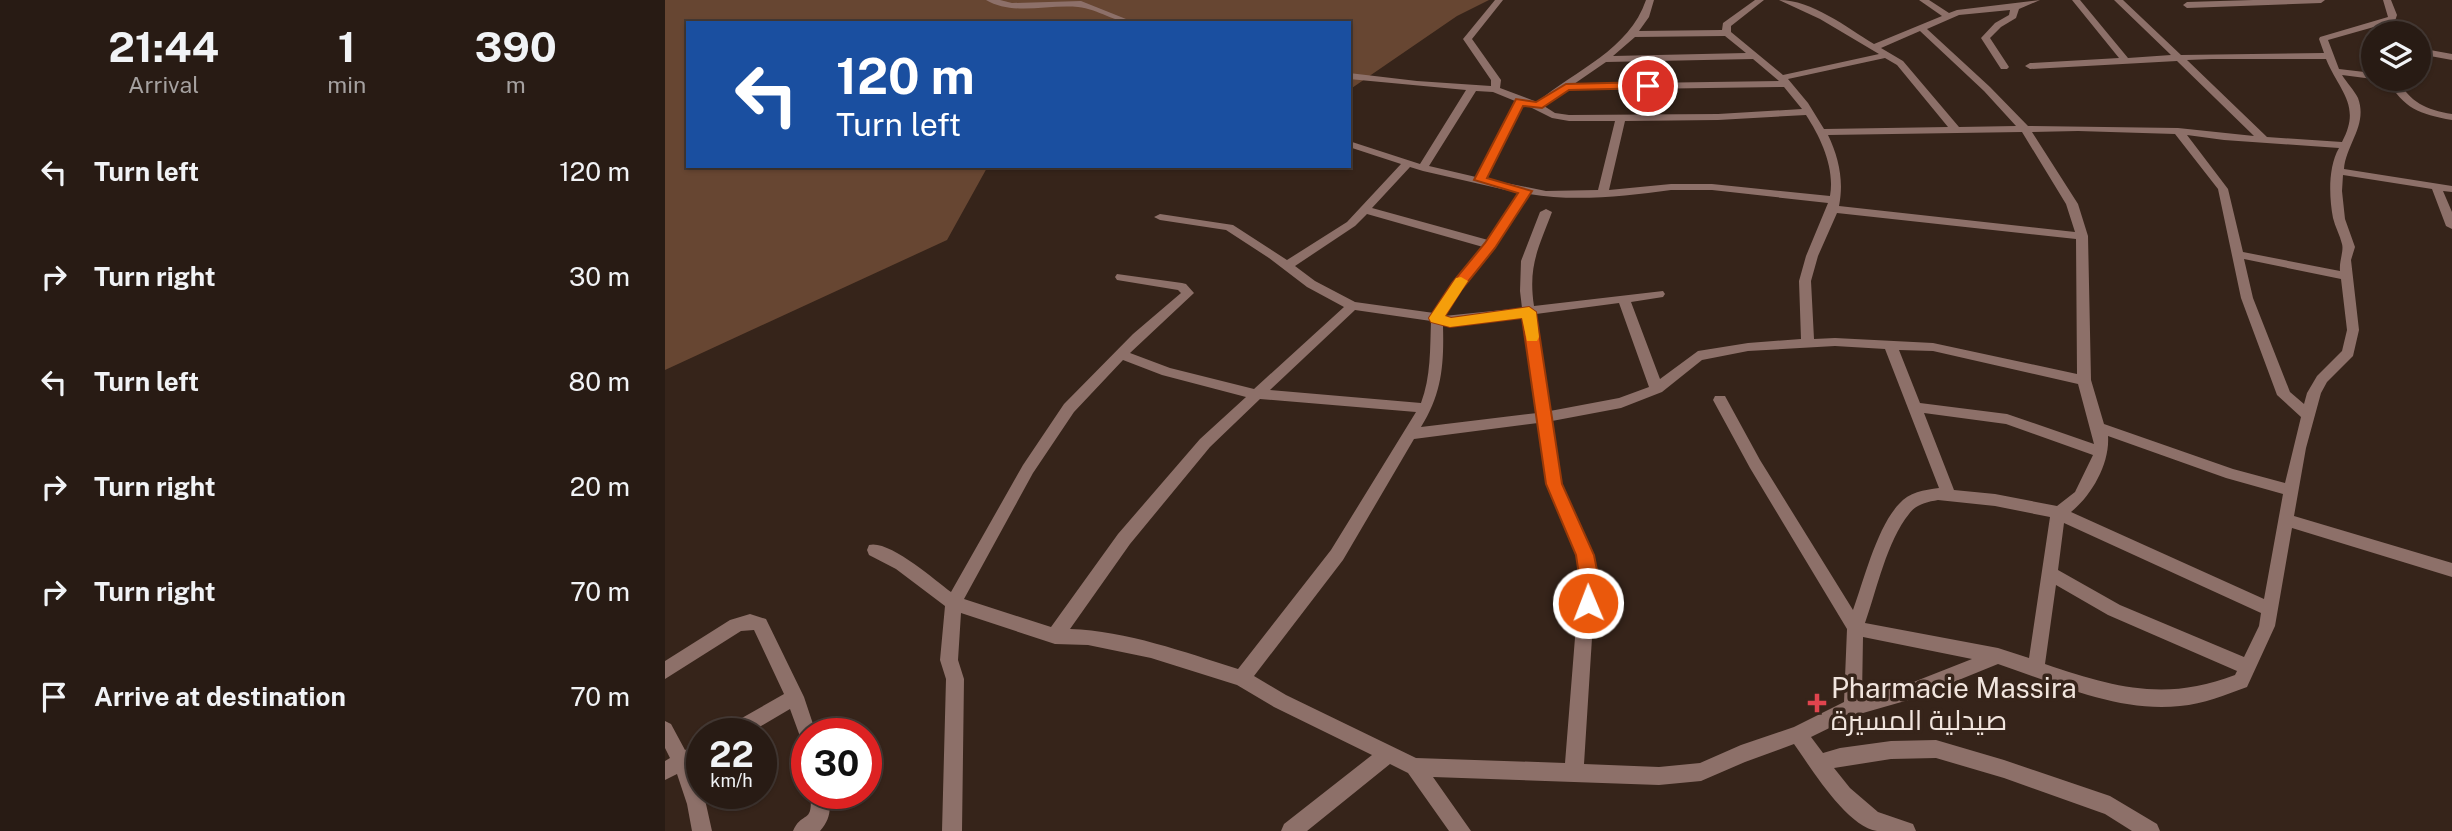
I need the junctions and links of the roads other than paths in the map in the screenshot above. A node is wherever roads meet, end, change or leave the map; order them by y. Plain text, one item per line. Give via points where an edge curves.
1 (990, 0) edge
2 (1499, 0) edge
3 (1650, 0) edge
4 (1760, 0) edge
5 (1783, 0) edge
6 (1923, 0) edge
7 (2076, 0) edge
8 (2118, 0) edge
9 (2321, 0) edge
10 (2387, 0) edge
11 (2033, 1) edge
12 (2187, 5) dead end
13 (2015, 7) junction
14 (1947, 16) junction
15 (1127, 21) edge
16 (1921, 27) junction
17 (1727, 33) junction
18 (1631, 34) junction
19 (1874, 47) junction
20 (2431, 53) edge
21 (1887, 55) junction
22 (1753, 56) junction
23 (2452, 57) edge
24 (2178, 58) junction
25 (1605, 59) junction
26 (2126, 61) junction
27 (2332, 63) junction
28 (2030, 66) dead end
29 (2004, 67) dead end
30 (2361, 72) edge
31 (1351, 76) edge
32 (1783, 81) junction
33 (1473, 87) junction
34 (1566, 87) junction
35 (1495, 89) junction
36 (2398, 91) edge
37 (1520, 101) junction
38 (1538, 106) junction
39 (1808, 112) junction
40 (2452, 117) edge
41 (1621, 118) junction
42 (2026, 130) junction
43 (1957, 131) junction
44 (2178, 131) junction
45 (1821, 132) junction
46 (2263, 139) junction
47 (1351, 145) edge
48 (2343, 145) junction
49 (1408, 163) junction
50 (1423, 168) junction
51 (2337, 171) junction
52 (1480, 180) junction
53 (2436, 186) junction
54 (2452, 189) edge
55 (1525, 191) junction
56 (1602, 194) junction
57 (1834, 204) junction
58 (1366, 210) junction
59 (1546, 212) dead end
60 (1160, 217) dead end
61 (2452, 226) edge
62 (2082, 236) junction
63 (1490, 246) junction
64 (2236, 254) junction
65 (1287, 265) junction
66 (2346, 276) junction
67 (1121, 277) dead end
68 (1659, 294) dead end
69 (1624, 299) junction
70 (1352, 306) junction
71 (1529, 312) junction
72 (1437, 318) junction
73 (1808, 343) junction
74 (1890, 344) junction
75 (1122, 355) junction
76 (2084, 380) junction
77 (1657, 390) junction
78 (1255, 394) junction
79 (1720, 400) dead end
80 (1915, 407) junction
81 (1426, 408) junction
82 (2308, 415) junction
83 (1543, 417) junction
84 (2098, 427) junction
85 (1410, 434) junction
86 (2102, 452) junction
87 (2290, 490) junction
88 (1949, 495) junction
89 (2058, 513) junction
90 (2287, 520) junction
91 (875, 550) dead end
92 (2452, 569) edge
93 (2049, 573) junction
94 (953, 603) junction
95 (2269, 609) junction
96 (1856, 628) junction
97 (1055, 636) junction
98 (1998, 656) junction
99 (2036, 667) junction
100 (2248, 667) junction
101 (665, 671) edge
102 (1242, 678) junction
103 (795, 697) junction
104 (1853, 707) junction
105 (758, 718) edge
106 (802, 718) edge
107 (665, 730) edge
108 (1798, 734) junction
109 (1388, 755) junction
110 (686, 760) edge
111 (683, 762) junction
112 (1820, 763) junction
113 (1415, 767) junction
114 (665, 771) edge
115 (1574, 771) junction
116 (822, 809) edge
117 (702, 831) edge
118 (803, 831) edge
119 (952, 831) edge
120 (1291, 831) edge
121 (1461, 831) edge
122 (1899, 831) edge
123 (1906, 831) edge
124 (2150, 831) edge

1 - 15 street via 1011,6 1081,4
2 - 35 street via 1467,39 1496,80
3 - 18 street via 1648,11
4 - 17 street via 1726,25
5 - 19 street
6 - 14 street
7 - 26 street
8 - 24 street
9 - 12 street
10 - 27 street via 2392,19 2326,37 2323,43
11 - 13 street
13 - 14 street via 1980,8
13 - 29 street via 2013,16 1985,38
14 - 16 street
16 - 19 street
16 - 42 street
17 - 18 street
17 - 22 street
18 - 25 street
19 - 21 street
20 - 23 street
21 - 32 street
21 - 43 street via 1909,72
22 - 25 street
22 - 32 street
24 - 26 street
24 - 27 street
24 - 46 street
25 - 34 street
26 - 28 street
27 - 30 street
27 - 48 street via 2356,111 2354,129
31 - 33 street
32 - 34 street
32 - 39 street
33 - 35 street
33 - 50 street
34 - 38 street
35 - 37 street
36 - 40 street via 2414,107
37 - 38 street
37 - 52 street
38 - 41 street via 1560,117
39 - 41 street
39 - 45 street
41 - 56 street
42 - 43 street
42 - 44 street
42 - 62 street via 2072,204
43 - 45 street
44 - 46 street
44 - 64 street via 2223,188
45 - 57 street via 1834,170
46 - 48 street
47 - 49 street
48 - 51 street
49 - 50 street
49 - 58 street
50 - 52 street
51 - 53 street
51 - 66 street via 2336,199 2349,247
52 - 55 street
53 - 54 street
53 - 61 street
55 - 56 street
55 - 63 street
56 - 57 street via 1712,187
57 - 62 street
57 - 73 street via 1807,272
58 - 63 street
58 - 65 street
59 - 71 street via 1527,261
60 - 65 street via 1223,225
62 - 76 street
63 - 72 street
64 - 66 street
64 - 82 street via 2247,298 2284,395
65 - 70 street
66 - 82 street via 2353,330 2350,348 2340,365 2317,386
67 - 75 street via 1182,287 1188,293
68 - 69 street
69 - 71 street
69 - 77 street
70 - 72 street
70 - 78 street
71 - 72 street via 1450,323
71 - 83 street
72 - 81 street via 1437,356
73 - 74 street
73 - 77 street via 1712,351 1691,360
74 - 76 street via 1957,351
74 - 80 street
75 - 78 street via 1167,372
75 - 94 street via 1048,436
76 - 84 street
77 - 83 street via 1621,403
78 - 81 street
78 - 97 street via 1159,495
79 - 96 street
80 - 86 street via 2007,419
80 - 88 street
81 - 85 street
82 - 87 street
83 - 85 street
83 - 115 street via 1554,484 1580,542 1588,575
84 - 86 street
84 - 87 street
85 - 102 street via 1337,555
86 - 89 street via 2080,496
87 - 90 street
88 - 89 street
88 - 96 street via 1919,497 1904,508 1887,537
89 - 93 street
89 - 95 street
90 - 92 street
90 - 95 street
91 - 94 street via 902,564
93 - 99 street
93 - 100 street via 2114,610
94 - 97 street
94 - 119 street
95 - 100 street via 2267,626
96 - 98 street
96 - 104 street
97 - 102 street via 1151,650
98 - 99 street
98 - 104 street via 1912,691
99 - 100 street via 2128,696 2176,699 2193,699 2231,686 2241,681
101 - 103 street via 736,625 750,621 760,624
102 - 109 street
103 - 105 street
103 - 106 street
104 - 108 street
107 - 111 street
108 - 112 street
108 - 115 street via 1701,772 1659,776
109 - 113 street
109 - 120 street
110 - 111 street
111 - 114 street
111 - 117 street
112 - 122 street via 1855,808
112 - 124 street via 1891,750 1936,749 2110,806
113 - 115 street
113 - 121 street
116 - 118 street via 815,823
122 - 123 street

